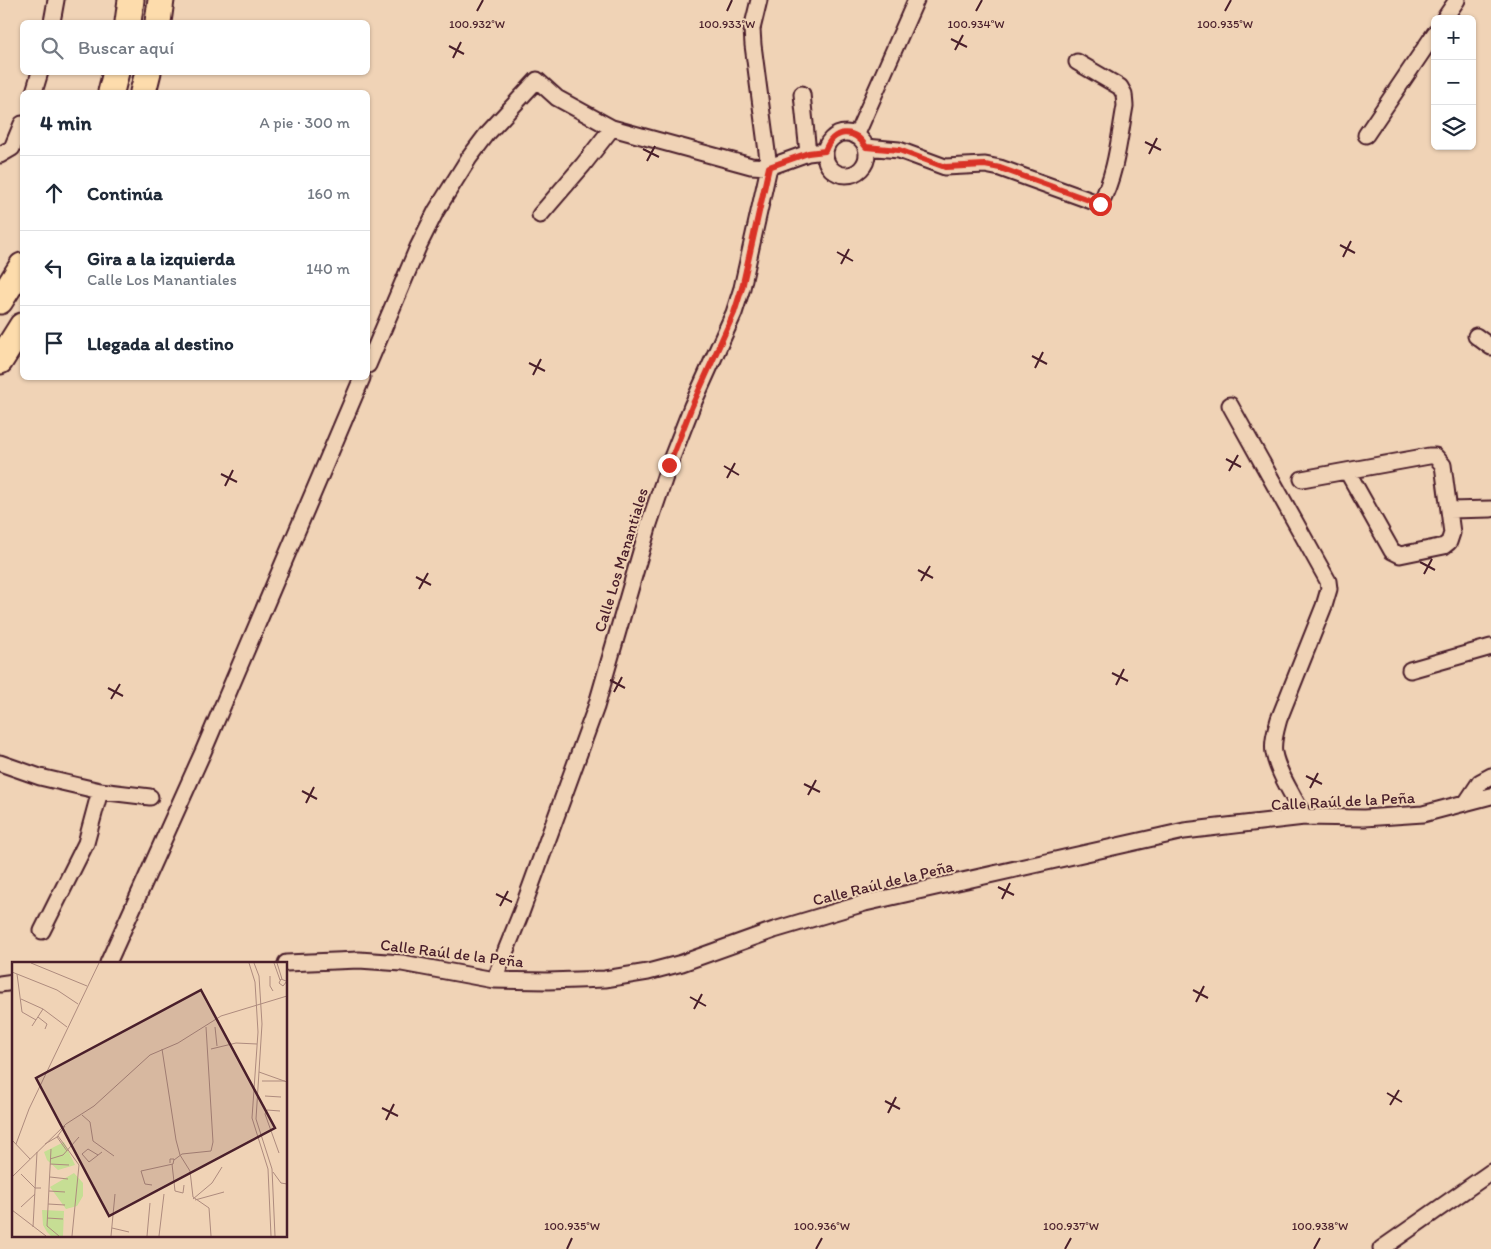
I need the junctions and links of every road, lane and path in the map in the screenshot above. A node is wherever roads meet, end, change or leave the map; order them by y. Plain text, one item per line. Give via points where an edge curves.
1 (56, 0) edge
2 (131, 0) edge
3 (161, 0) edge
4 (759, 0) edge
5 (916, 0) edge
6 (1457, 0) edge
7 (1447, 15) edge
8 (52, 20) edge
9 (128, 20) edge
10 (158, 20) edge
11 (1431, 39) edge
12 (1076, 62) dead end
13 (39, 75) edge
14 (115, 75) edge
15 (147, 75) edge
16 (35, 90) edge
17 (111, 90) edge
18 (144, 90) edge
19 (802, 94) dead end
20 (612, 128) junction
21 (20, 129) edge
22 (1366, 135) dead end
23 (861, 142) junction
24 (825, 151) junction
25 (808, 153) junction
26 (0, 155) edge
27 (769, 167) junction
28 (540, 215) dead end
29 (20, 269) edge
30 (0, 301) edge
31 (20, 329) edge
32 (1476, 336) dead end
33 (1491, 347) edge
34 (370, 359) edge
35 (0, 361) edge
36 (361, 380) edge
37 (1230, 406) dead end
38 (1347, 471) junction
39 (1302, 480) dead end
40 (1491, 509) edge
41 (1449, 510) junction
42 (1491, 647) edge
43 (1410, 670) dead end
44 (0, 762) edge
45 (1491, 776) edge
46 (100, 791) junction
47 (1491, 796) edge
48 (150, 797) dead end
49 (1466, 804) junction
50 (1304, 817) junction
51 (42, 932) dead end
52 (108, 962) edge
53 (288, 963) edge
54 (494, 980) junction
55 (1491, 1172) edge
56 (1381, 1249) edge

1 - 8 street
2 - 9 main road
3 - 10 main road
4 - 27 street, Calle Los Manantiales via 752,29
5 - 23 street
6 - 7 street
11 - 22 street
12 - 23 street via 1120,87 1124,94 1125,106 1111,178 1100,204 1000,168 985,165 945,167 899,150
13 - 16 street
14 - 17 main road
15 - 18 main road
19 - 25 street
20 - 27 street via 751,166
20 - 28 street
20 - 34 street via 557,98 537,80 533,83 487,134 436,210
21 - 26 street via 12,148
23 - 24 street via 848,133 840,134 833,137
23 - 24 street via 867,155 865,164 852,174 844,175 830,167
24 - 25 street
25 - 27 street
27 - 54 street, Calle Los Manantiales via 734,313 669,465 596,707
29 - 30 main road
31 - 35 main road
32 - 33 street
36 - 52 street via 203,752
37 - 50 street via 1328,581 1324,606 1274,735 1273,752 1277,765
38 - 39 street
38 - 41 street via 1435,456 1443,465
38 - 41 street via 1388,547 1400,555 1444,546 1449,542 1452,534
40 - 41 street
42 - 43 street
44 - 46 street via 40,777
45 - 49 street via 1476,786
46 - 48 street
46 - 51 street via 86,842
47 - 49 street, Calle Raúl de la Peña
49 - 50 street, Calle Raúl de la Peña via 1397,817
50 - 54 street, Calle Raúl de la Peña via 1184,831 865,903 648,972 548,981
53 - 54 street, Calle Raúl de la Peña via 359,960 402,963
55 - 56 street

